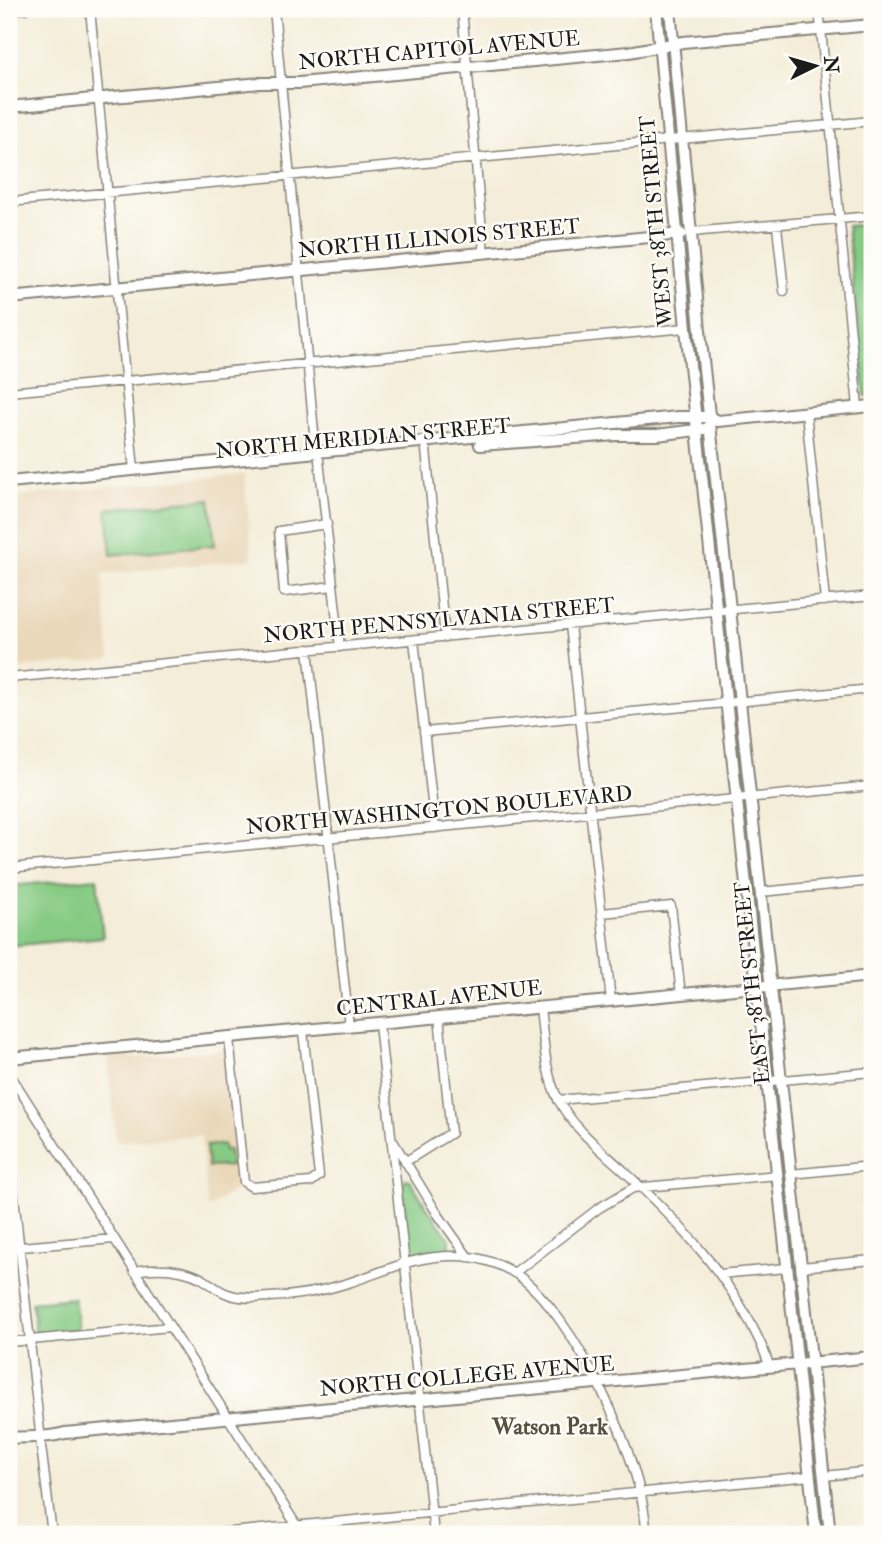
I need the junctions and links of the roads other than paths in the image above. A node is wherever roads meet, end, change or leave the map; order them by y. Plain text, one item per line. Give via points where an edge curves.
1 (24, 9) edge
2 (90, 9) edge
3 (274, 9) edge
4 (462, 9) edge
5 (656, 9) edge
6 (670, 9) edge
7 (819, 9) edge
8 (9, 10) edge
9 (872, 25) edge
10 (821, 30) junction
11 (673, 45) junction
12 (659, 48) junction
13 (467, 67) junction
14 (281, 82) junction
15 (98, 98) junction
16 (9, 107) edge
17 (872, 121) edge
18 (830, 125) junction
19 (682, 138) junction
20 (668, 140) junction
21 (475, 158) junction
22 (289, 176) junction
23 (107, 192) junction
24 (9, 202) edge
25 (872, 216) edge
26 (839, 219) junction
27 (777, 226) junction
28 (691, 232) junction
29 (677, 234) junction
30 (484, 253) junction
31 (298, 270) junction
32 (116, 288) junction
33 (784, 292) dead end
34 (9, 298) edge
35 (686, 328) junction
36 (307, 363) junction
37 (125, 381) junction
38 (9, 392) edge
39 (872, 406) edge
40 (858, 407) junction
41 (806, 412) junction
42 (696, 417) junction
43 (713, 422) junction
44 (697, 430) junction
45 (426, 450) junction
46 (318, 457) junction
47 (134, 470) junction
48 (9, 482) edge
49 (9, 490) edge
50 (327, 524) junction
51 (333, 586) junction
52 (872, 596) edge
53 (825, 601) junction
54 (731, 610) junction
55 (717, 611) junction
56 (570, 625) junction
57 (445, 637) junction
58 (414, 640) junction
59 (340, 647) junction
60 (308, 649) junction
61 (9, 678) edge
62 (872, 689) edge
63 (741, 701) junction
64 (726, 702) junction
65 (580, 716) junction
66 (424, 732) junction
67 (872, 786) edge
68 (751, 798) junction
69 (737, 799) junction
70 (592, 813) junction
71 (435, 828) junction
72 (328, 838) junction
73 (9, 868) edge
74 (872, 881) edge
75 (761, 892) junction
76 (602, 913) junction
77 (872, 976) edge
78 (771, 985) junction
79 (758, 987) junction
80 (681, 995) junction
81 (611, 1001) junction
82 (540, 1007) junction
83 (439, 1017) junction
84 (379, 1024) junction
85 (349, 1026) junction
86 (303, 1031) junction
87 (229, 1038) junction
88 (9, 1058) edge
89 (872, 1072) edge
90 (9, 1073) edge
91 (782, 1080) junction
92 (768, 1082) junction
93 (558, 1100) junction
94 (391, 1139) junction
95 (9, 1154) edge
96 (405, 1162) junction
97 (872, 1166) edge
98 (791, 1174) junction
99 (778, 1175) junction
100 (641, 1187) junction
101 (114, 1239) junction
102 (19, 1247) junction
103 (9, 1248) edge
104 (468, 1257) junction
105 (872, 1261) edge
106 (405, 1262) junction
107 (801, 1267) junction
108 (788, 1268) junction
109 (134, 1271) junction
110 (514, 1273) junction
111 (720, 1274) junction
112 (170, 1327) junction
113 (30, 1340) junction
114 (9, 1342) edge
115 (872, 1357) edge
116 (811, 1362) junction
117 (797, 1363) junction
118 (769, 1366) junction
119 (596, 1383) junction
120 (419, 1399) junction
121 (228, 1419) junction
122 (40, 1435) junction
123 (12, 1438) edge
124 (872, 1471) edge
125 (810, 1476) junction
126 (824, 1476) junction
127 (641, 1492) junction
128 (431, 1512) junction
129 (300, 1530) edge
130 (52, 1534) edge
131 (211, 1534) edge
132 (433, 1534) edge
133 (646, 1534) edge
134 (816, 1534) edge
135 (830, 1534) edge

1 - 8 street
2 - 15 street
3 - 14 street
4 - 13 street
5 - 12 main road, WEST 38TH STREET
6 - 11 main road, WEST 38TH STREET
7 - 10 street
9 - 10 main road, NORTH CAPITOL AVENUE
10 - 11 main road, NORTH CAPITOL AVENUE
10 - 18 street
11 - 12 main road, NORTH CAPITOL AVENUE
11 - 19 main road, WEST 38TH STREET
12 - 13 main road, NORTH CAPITOL AVENUE
12 - 20 main road, WEST 38TH STREET
13 - 14 main road, NORTH CAPITOL AVENUE
13 - 21 street
14 - 15 main road, NORTH CAPITOL AVENUE
14 - 22 street
15 - 16 main road, NORTH CAPITOL AVENUE
15 - 23 street
17 - 18 street
18 - 19 street
18 - 26 street
19 - 20 street
19 - 28 main road, WEST 38TH STREET
20 - 21 street
20 - 29 main road, WEST 38TH STREET
21 - 22 street
21 - 30 street
22 - 23 street
22 - 31 street
23 - 24 street
23 - 32 street
25 - 26 street, NORTH ILLINOIS STREET
26 - 27 street, NORTH ILLINOIS STREET
26 - 40 street
27 - 28 street, NORTH ILLINOIS STREET
27 - 33 street
28 - 29 main road, NORTH ILLINOIS STREET
28 - 43 main road, WEST 38TH STREET
29 - 30 main road, NORTH ILLINOIS STREET
29 - 35 main road, WEST 38TH STREET
30 - 31 main road, NORTH ILLINOIS STREET
31 - 32 main road, NORTH ILLINOIS STREET
31 - 36 street
32 - 34 main road, NORTH ILLINOIS STREET
32 - 37 street
35 - 36 street
35 - 42 main road, WEST 38TH STREET
36 - 37 street
36 - 46 street
37 - 38 street
37 - 47 street
39 - 40 main road, NORTH MERIDIAN STREET
40 - 41 main road, NORTH MERIDIAN STREET
41 - 43 main road, NORTH MERIDIAN STREET
41 - 53 street
42 - 43 main road, NORTH MERIDIAN STREET
42 - 44 main road, WEST 38TH STREET
42 - 46 main road, NORTH MERIDIAN STREET
43 - 44 main road, NORTH MERIDIAN STREET
43 - 54 main road, EAST 38TH STREET
44 - 45 main road, NORTH MERIDIAN STREET
44 - 55 main road, EAST 38TH STREET
45 - 46 main road, NORTH MERIDIAN STREET
45 - 57 street
46 - 47 main road, NORTH MERIDIAN STREET
46 - 49 main road, NORTH MERIDIAN STREET
46 - 50 street
47 - 48 main road, NORTH MERIDIAN STREET
50 - 51 street
50 - 51 street via 279,531 284,592
51 - 59 street
52 - 53 street, NORTH PENNSYLVANIA STREET
53 - 54 street, NORTH PENNSYLVANIA STREET
54 - 55 street, NORTH PENNSYLVANIA STREET
54 - 63 main road, EAST 38TH STREET
55 - 56 street, NORTH PENNSYLVANIA STREET
55 - 64 main road, EAST 38TH STREET
56 - 57 street, NORTH PENNSYLVANIA STREET
56 - 65 street
57 - 58 street, NORTH PENNSYLVANIA STREET
58 - 59 street, NORTH PENNSYLVANIA STREET
58 - 66 street
59 - 60 street, NORTH PENNSYLVANIA STREET
60 - 61 street, NORTH PENNSYLVANIA STREET
60 - 72 street
62 - 63 street
63 - 64 street
63 - 68 main road, EAST 38TH STREET
64 - 65 street
64 - 69 main road, EAST 38TH STREET
65 - 66 street
65 - 70 street
66 - 71 street
67 - 68 street, NORTH WASHINGTON BOULEVARD
68 - 69 street, NORTH WASHINGTON BOULEVARD
68 - 75 main road, EAST 38TH STREET
69 - 70 street, NORTH WASHINGTON BOULEVARD
69 - 79 main road, EAST 38TH STREET
70 - 71 street, NORTH WASHINGTON BOULEVARD
70 - 76 street
71 - 72 street, NORTH WASHINGTON BOULEVARD
72 - 73 street, NORTH WASHINGTON BOULEVARD
72 - 85 street
74 - 75 street
75 - 78 main road, EAST 38TH STREET
76 - 80 street via 671,906
76 - 81 street
77 - 78 main road, CENTRAL AVENUE
78 - 79 main road, CENTRAL AVENUE
78 - 91 main road, EAST 38TH STREET
79 - 80 main road, CENTRAL AVENUE
79 - 92 main road, EAST 38TH STREET
80 - 81 main road, CENTRAL AVENUE
81 - 82 main road, CENTRAL AVENUE
82 - 83 main road, CENTRAL AVENUE
82 - 93 street via 549,1074
83 - 84 main road, CENTRAL AVENUE
83 - 96 street via 451,1133
84 - 85 main road, CENTRAL AVENUE
84 - 94 street
85 - 86 main road, CENTRAL AVENUE
86 - 87 main road, CENTRAL AVENUE
86 - 87 street via 318,1176 311,1182 282,1185 252,1187 244,1180
87 - 88 main road, CENTRAL AVENUE
89 - 91 street
90 - 101 street
91 - 92 street
91 - 98 main road, EAST 38TH STREET
92 - 93 street
92 - 99 main road, EAST 38TH STREET
93 - 100 street via 579,1128
94 - 96 street
94 - 106 street
95 - 102 street
96 - 104 street
97 - 98 street
98 - 107 main road, EAST 38TH STREET
99 - 100 street
99 - 108 main road, EAST 38TH STREET
100 - 110 street via 601,1206
100 - 111 street via 687,1232
101 - 102 street
101 - 109 street
102 - 103 street
102 - 113 street
104 - 106 street
104 - 110 street
105 - 107 street
106 - 109 street via 329,1288 270,1297 230,1295 177,1270
106 - 120 street
107 - 116 main road, EAST 38TH STREET
108 - 111 street
108 - 117 main road, EAST 38TH STREET
109 - 112 street
110 - 119 street via 553,1312
111 - 118 street
112 - 113 street
112 - 121 street
113 - 114 street
113 - 122 street
115 - 116 main road, NORTH COLLEGE AVENUE
116 - 117 main road, NORTH COLLEGE AVENUE
116 - 126 main road, EAST 38TH STREET
117 - 118 main road, NORTH COLLEGE AVENUE
117 - 125 main road, EAST 38TH STREET
118 - 119 main road, NORTH COLLEGE AVENUE
119 - 120 main road, NORTH COLLEGE AVENUE
119 - 127 street
120 - 121 main road, NORTH COLLEGE AVENUE
120 - 128 street
121 - 122 main road, NORTH COLLEGE AVENUE
121 - 129 street
122 - 123 main road, NORTH COLLEGE AVENUE
122 - 130 street
124 - 126 street
125 - 127 street
125 - 134 main road, EAST 38TH STREET
126 - 135 main road, EAST 38TH STREET
127 - 128 street
127 - 133 street
128 - 129 street
128 - 132 street
129 - 131 street

